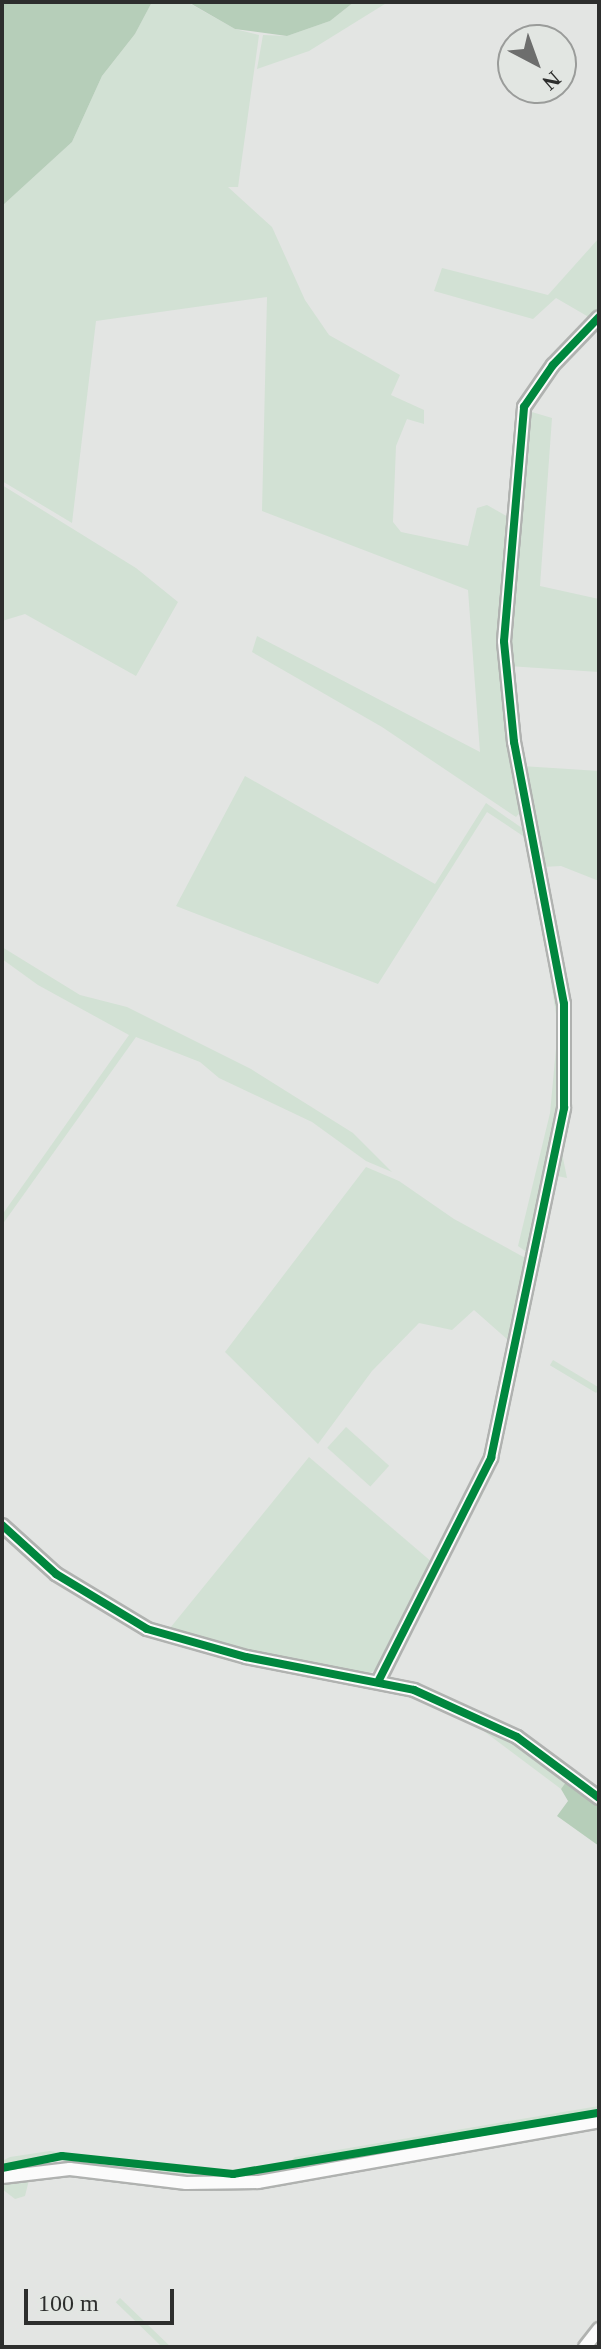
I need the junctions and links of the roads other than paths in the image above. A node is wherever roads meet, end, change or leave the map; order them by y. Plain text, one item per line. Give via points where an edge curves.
1 (599, 317) edge
2 (2, 1525) edge
3 (379, 1680) junction
4 (599, 1798) edge
5 (599, 2121) edge
6 (2, 2177) edge
7 (599, 2329) edge
8 (585, 2347) edge

1 - 3 street via 553,365 524,407 505,626 514,742 564,1004 564,1108 491,1458
2 - 3 street via 56,1574 147,1629 246,1657
3 - 4 street via 449,1703 517,1737
5 - 6 street via 258,2182 186,2183 70,2169
7 - 8 street

